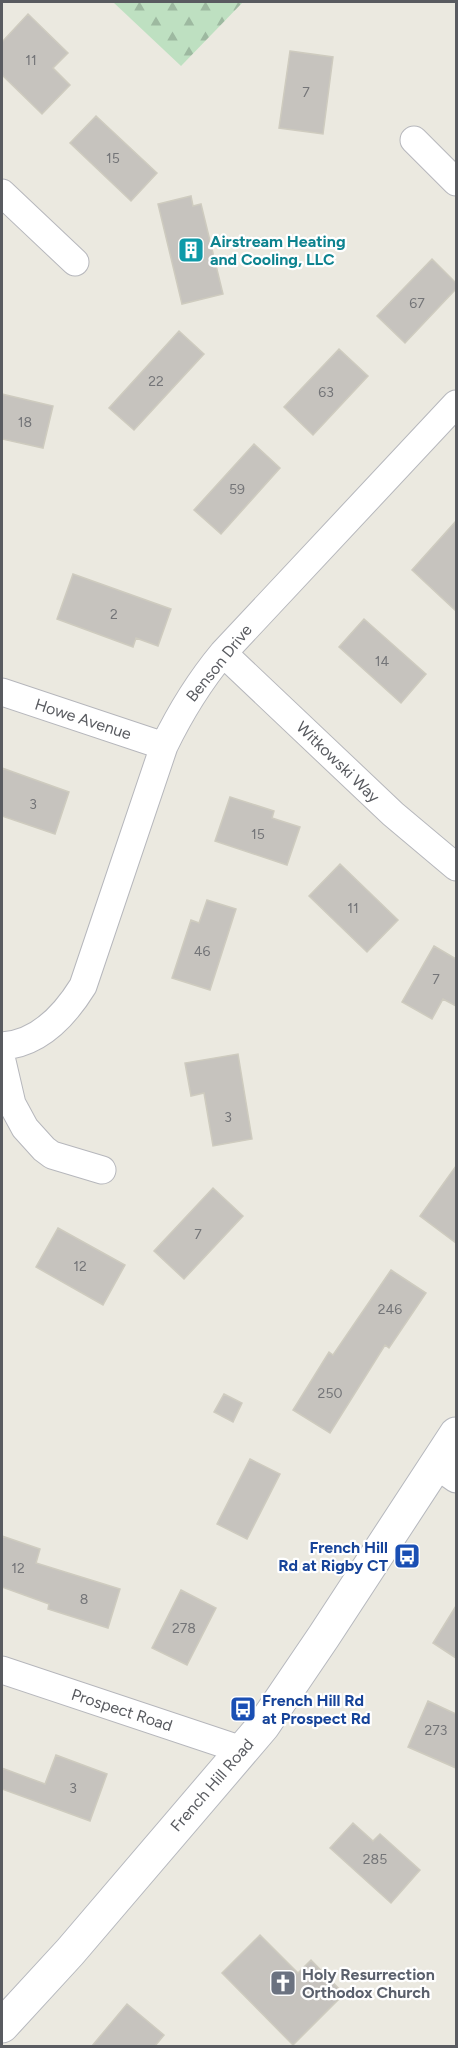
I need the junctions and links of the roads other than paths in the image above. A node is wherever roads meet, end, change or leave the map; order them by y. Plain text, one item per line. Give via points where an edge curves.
1 (414, 140) dead end
2 (456, 182) edge
3 (2, 193) edge
4 (75, 262) dead end
5 (456, 404) edge
6 (223, 653) junction
7 (2, 692) edge
8 (164, 746) junction
9 (456, 867) edge
10 (2, 1046) edge
11 (2, 1061) edge
12 (102, 1170) dead end
13 (456, 1434) edge
14 (446, 1472) edge
15 (2, 1670) edge
16 (242, 1750) junction
17 (2, 2026) edge

1 - 2 street
3 - 4 street
5 - 6 street, Benson Drive
6 - 8 street, Benson Drive via 188,699
6 - 9 street, Witkowski Way via 393,814
7 - 8 street, Howe Avenue
8 - 10 street, Benson Drive via 83,986 52,1025 30,1038
11 - 12 street via 12,1104 25,1128 52,1155
13 - 14 main road, French Hill Road
14 - 16 main road, French Hill Road
15 - 16 street, Prospect Road
16 - 17 main road, French Hill Road

